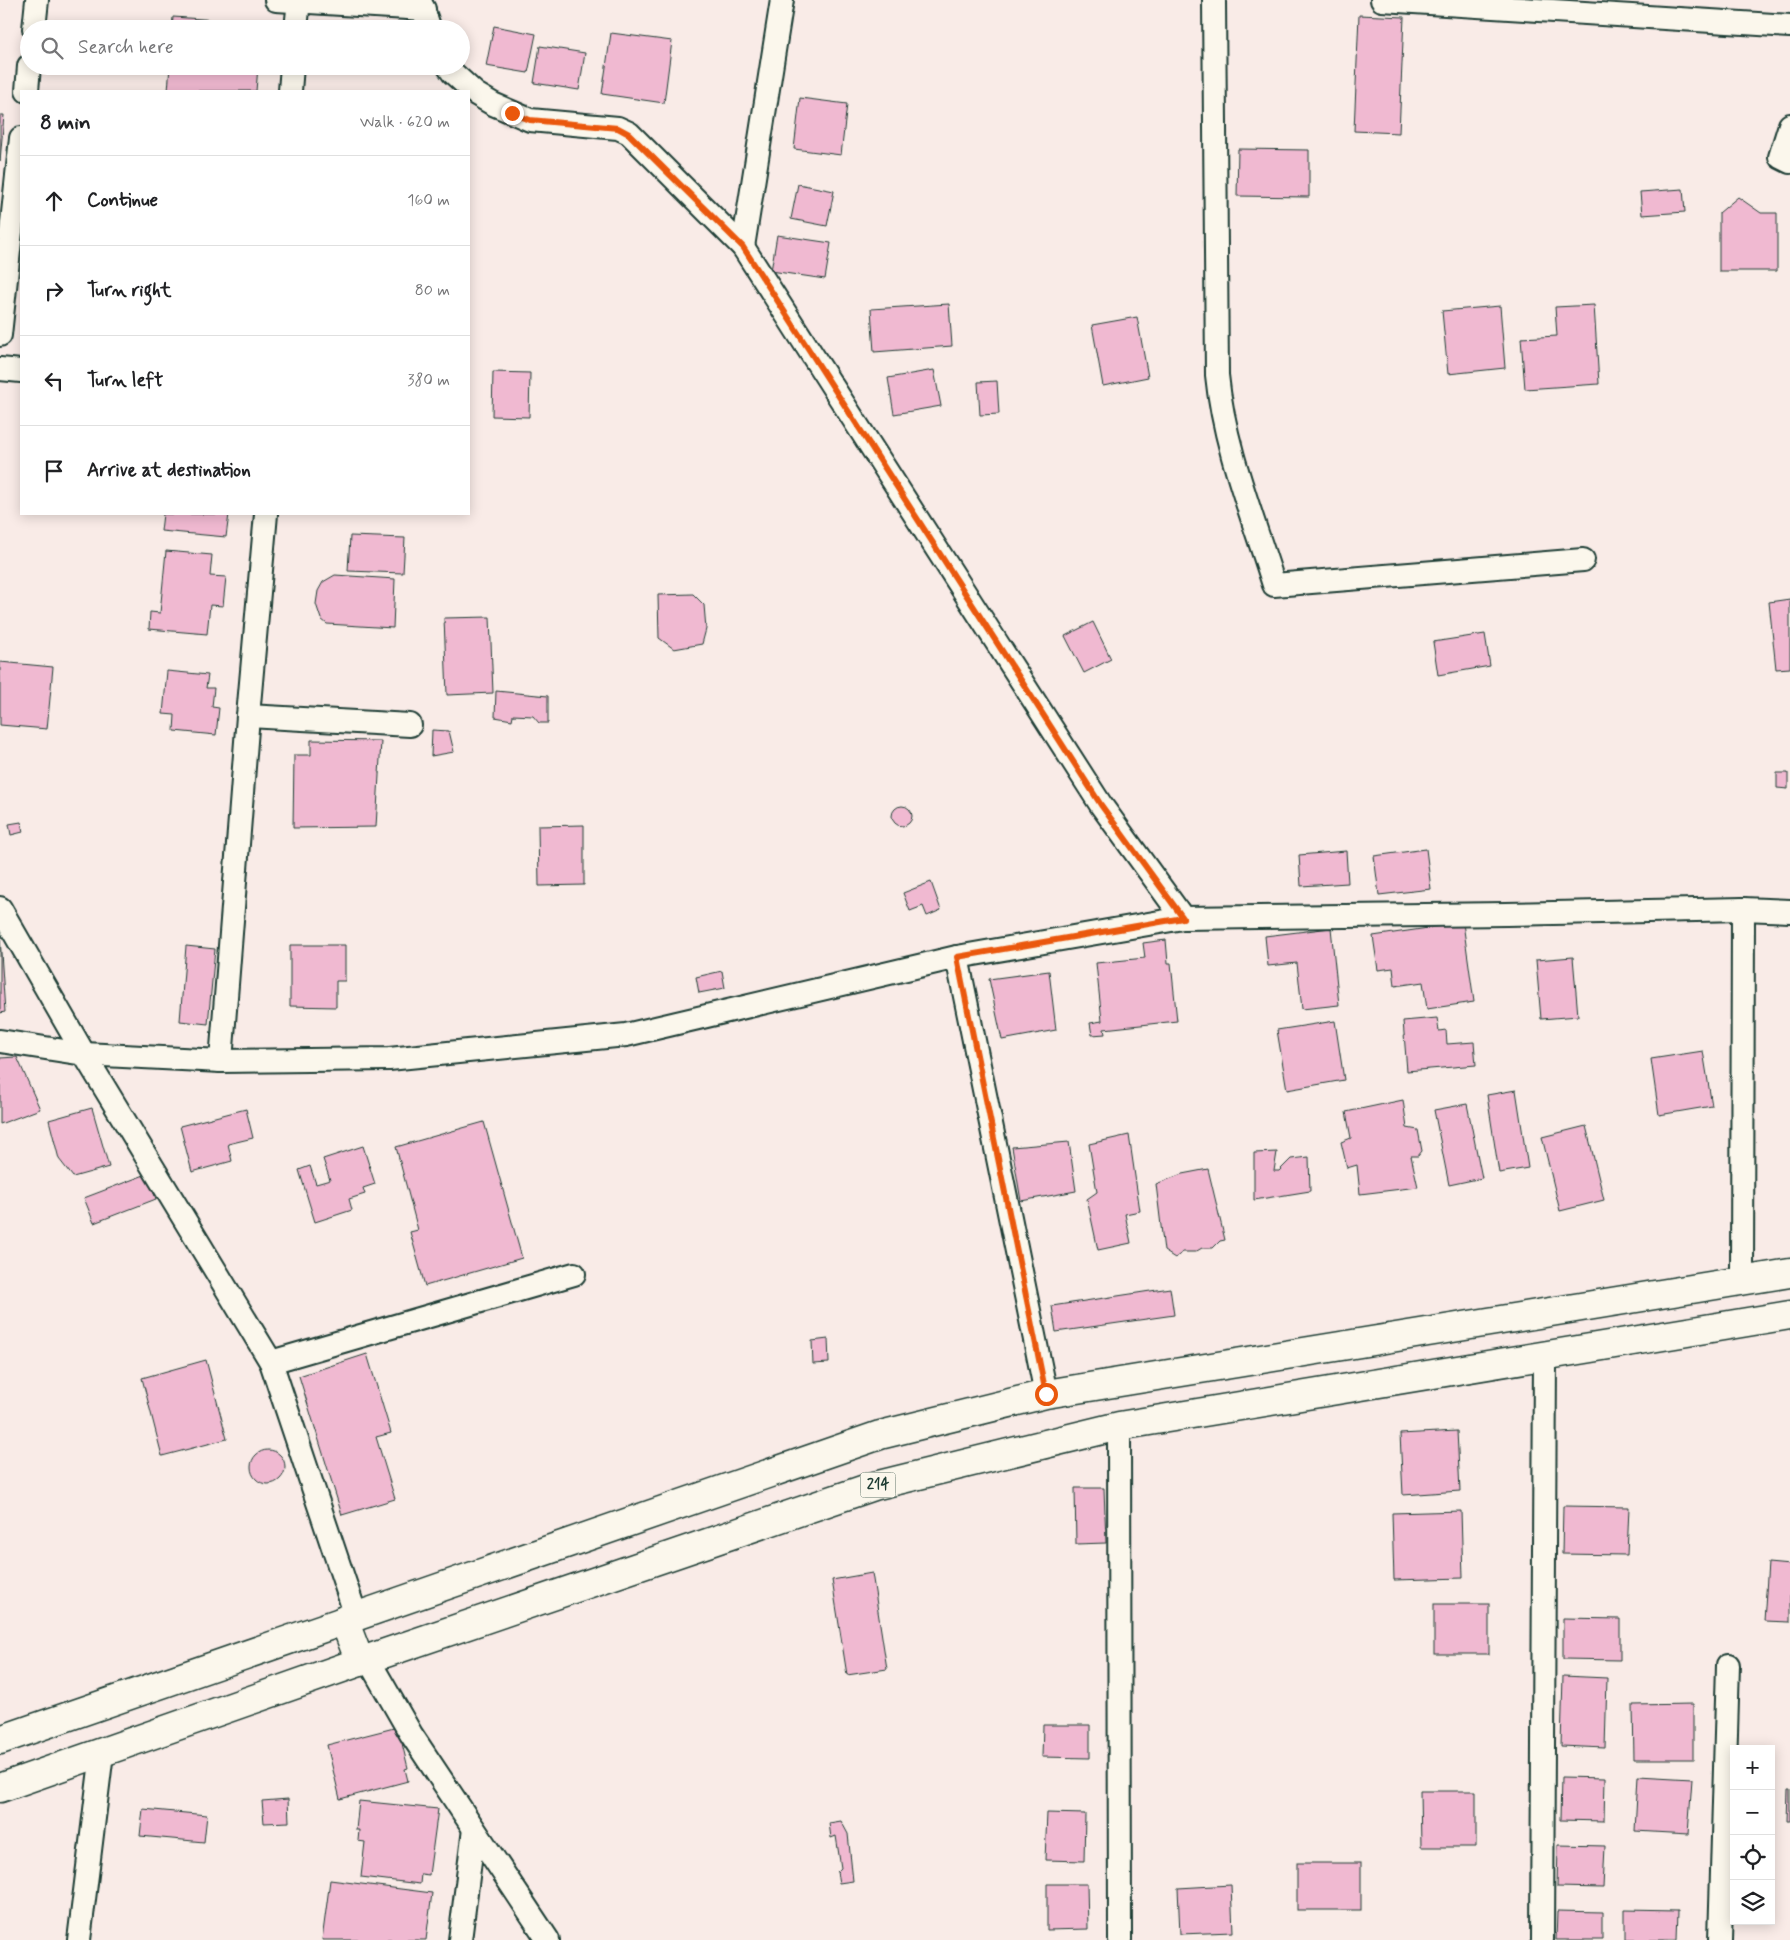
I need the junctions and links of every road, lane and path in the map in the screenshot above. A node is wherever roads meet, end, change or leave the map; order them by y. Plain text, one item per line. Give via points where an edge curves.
1 (37, 0) edge
2 (276, 0) edge
3 (782, 0) edge
4 (1214, 0) edge
5 (1382, 0) edge
6 (299, 1) edge
7 (425, 13) edge
8 (35, 20) edge
9 (297, 20) edge
10 (1790, 26) edge
11 (29, 75) edge
12 (291, 75) edge
13 (455, 75) edge
14 (27, 90) edge
15 (290, 90) edge
16 (1790, 125) edge
17 (20, 147) edge
18 (1790, 162) edge
19 (743, 247) junction
20 (0, 335) edge
21 (0, 369) edge
22 (20, 371) edge
23 (266, 515) edge
24 (1583, 560) dead end
25 (248, 716) junction
26 (410, 725) dead end
27 (0, 908) edge
28 (1743, 909) junction
29 (1790, 911) edge
30 (1183, 918) junction
31 (957, 957) junction
32 (0, 1041) edge
33 (84, 1054) junction
34 (221, 1061) junction
35 (1790, 1272) edge
36 (574, 1274) dead end
37 (1742, 1280) junction
38 (1790, 1315) edge
39 (1545, 1355) junction
40 (271, 1362) junction
41 (1046, 1394) junction
42 (1119, 1426) junction
43 (350, 1618) junction
44 (364, 1661) junction
45 (1728, 1665) dead end
46 (0, 1740) edge
47 (102, 1753) junction
48 (0, 1788) edge
49 (474, 1829) junction
50 (78, 1940) edge
51 (460, 1940) edge
52 (548, 1940) edge
53 (1120, 1940) edge
54 (1542, 1940) edge
55 (1720, 1940) edge

1 - 8 street
2 - 6 street
3 - 19 street
4 - 24 street via 1217,375 1220,406 1274,586
5 - 10 street
6 - 7 street
6 - 9 street
11 - 14 street
12 - 15 street
13 - 19 street via 476,94 530,120 618,128 629,134
16 - 18 street via 1780,157
17 - 20 street
19 - 30 street via 1101,805
21 - 22 street
23 - 25 street
25 - 26 street
25 - 34 street
27 - 33 street
28 - 29 street
28 - 30 street
28 - 37 street
30 - 31 street
31 - 34 street via 626,1035 389,1059
31 - 41 street
32 - 33 street
33 - 34 street
33 - 40 street
35 - 37 main road
36 - 40 street
37 - 41 main road
38 - 39 main road, 214
39 - 42 main road, 214
39 - 54 street
40 - 43 street
41 - 43 main road via 880,1435
42 - 44 main road, 214 via 874,1486
42 - 53 street
43 - 44 main road
43 - 46 main road
44 - 47 main road, 214
44 - 49 street
45 - 55 street
47 - 48 main road, 214
47 - 50 street
49 - 51 street
49 - 52 street

